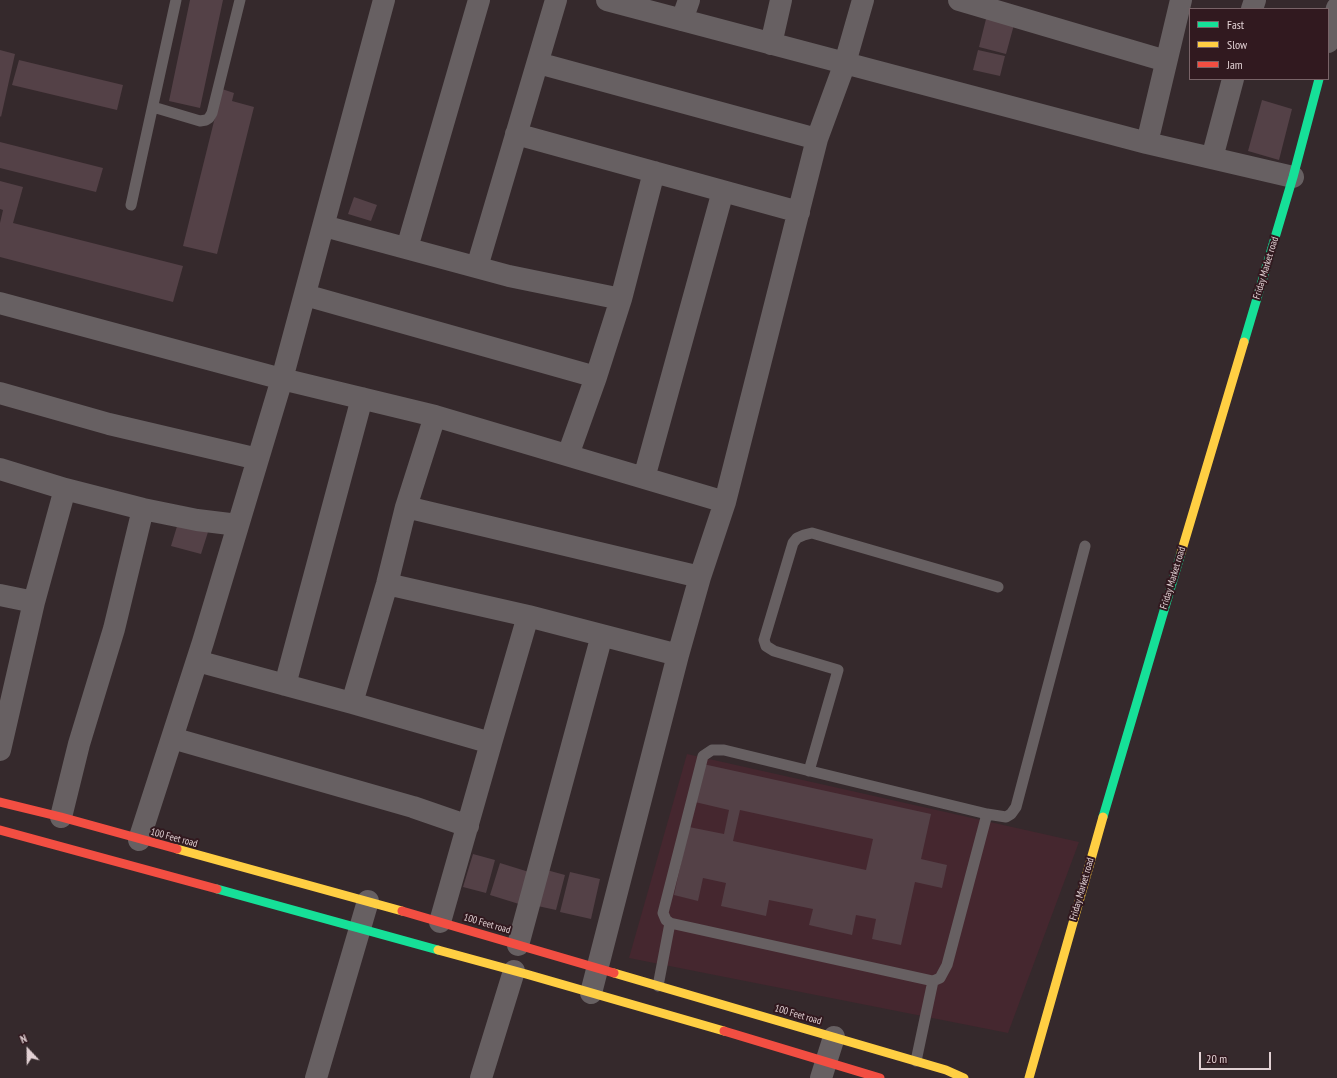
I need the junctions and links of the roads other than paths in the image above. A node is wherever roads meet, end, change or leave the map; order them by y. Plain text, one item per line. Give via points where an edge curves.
1 (176, 0) edge
2 (240, 0) edge
3 (384, 0) edge
4 (479, 0) edge
5 (556, 0) edge
6 (607, 0) edge
7 (782, 0) edge
8 (863, 0) edge
9 (960, 0) edge
10 (1181, 0) edge
11 (1337, 8) edge
12 (685, 10) edge
13 (1329, 38) edge
14 (771, 44) junction
15 (1166, 61) junction
16 (538, 63) junction
17 (845, 63) junction
18 (1233, 80) edge
19 (1319, 80) edge
20 (153, 107) junction
21 (516, 134) junction
22 (817, 139) junction
23 (1147, 143) junction
24 (1212, 158) junction
25 (654, 172) junction
26 (1293, 177) junction
27 (723, 191) junction
28 (131, 205) dead end
29 (799, 212) junction
30 (324, 226) junction
31 (407, 248) junction
32 (477, 267) junction
33 (305, 295) junction
34 (621, 299) junction
35 (0, 303) edge
36 (596, 377) junction
37 (282, 379) junction
38 (0, 393) edge
39 (362, 398) junction
40 (435, 416) junction
41 (568, 455) junction
42 (258, 459) junction
43 (0, 469) edge
44 (644, 478) junction
45 (65, 489) junction
46 (725, 502) junction
47 (406, 507) junction
48 (143, 509) junction
49 (238, 525) junction
50 (1085, 546) dead end
51 (700, 577) junction
52 (387, 584) junction
53 (998, 587) dead end
54 (0, 595) edge
55 (34, 602) junction
56 (528, 616) junction
57 (602, 635) junction
58 (678, 655) junction
59 (197, 661) junction
60 (285, 685) junction
61 (7, 692) edge
62 (352, 703) junction
63 (172, 738) junction
64 (491, 743) junction
65 (0, 750) edge
66 (809, 771) junction
67 (0, 802) edge
68 (987, 814) junction
69 (61, 817) junction
70 (468, 826) junction
71 (0, 830) edge
72 (139, 840) junction
73 (368, 902) junction
74 (440, 922) junction
75 (670, 923) junction
76 (360, 928) junction
77 (518, 945) junction
78 (597, 968) junction
79 (514, 971) junction
80 (933, 981) junction
81 (658, 986) junction
82 (591, 993) junction
83 (834, 1037) junction
84 (916, 1061) junction
85 (824, 1069) edge
86 (316, 1078) edge
87 (482, 1078) edge
88 (880, 1078) edge
89 (964, 1078) edge
90 (1029, 1078) edge

1 - 20 lane
2 - 20 lane via 209,118 200,121
3 - 30 street
4 - 31 street
5 - 16 street
6 - 12 street
7 - 14 street
8 - 17 street
9 - 15 street
10 - 15 street
11 - 13 street
12 - 14 street
14 - 17 street
15 - 23 street
16 - 21 street
16 - 22 street
17 - 22 street
17 - 23 street
18 - 24 street
19 - 26 street, Friday Market road
20 - 28 lane
21 - 25 street
21 - 32 street
22 - 29 street
23 - 24 street
24 - 26 street
25 - 27 street
25 - 34 street
26 - 90 street, Friday Market road via 1113,780
27 - 29 street
27 - 44 street
29 - 46 street
30 - 31 street
30 - 33 street
31 - 32 street
32 - 34 street
33 - 36 street
33 - 37 street
34 - 36 street
35 - 37 street
36 - 41 street
37 - 39 street
37 - 42 street
38 - 42 street via 109,424
39 - 40 street
39 - 60 street
40 - 41 street
40 - 47 street
41 - 44 street
42 - 49 street
43 - 45 street
44 - 46 street
45 - 48 street
45 - 55 street
46 - 51 street
47 - 51 street
47 - 52 street
48 - 49 street
48 - 69 street via 114,629 79,744
49 - 59 street
50 - 68 lane via 1016,807 1012,814 1006,817
51 - 58 street
52 - 56 street
52 - 62 street
53 - 66 lane via 812,533 797,538 793,543 764,640 766,646 774,651 838,670
54 - 55 street
55 - 61 street
56 - 57 street
56 - 64 street
57 - 58 street
57 - 77 street
58 - 78 street
59 - 60 street
59 - 63 street
60 - 62 street
61 - 65 street
62 - 64 street
63 - 70 street via 413,807
63 - 72 street
64 - 70 street
66 - 68 lane
66 - 75 lane via 718,749 703,756 663,913
67 - 69 street, 100 Feet road
68 - 80 lane via 948,965 940,978
69 - 72 street, 100 Feet road
70 - 74 street
71 - 76 street
72 - 73 street, 100 Feet road
73 - 74 street, 100 Feet road
73 - 76 street
74 - 77 street, 100 Feet road
75 - 80 lane
75 - 81 lane
76 - 79 street
76 - 86 street
77 - 78 street, 100 Feet road
78 - 81 street, 100 Feet road
78 - 82 street
79 - 82 street
79 - 87 street
80 - 84 lane
81 - 83 street, 100 Feet road
82 - 85 street
83 - 84 street, 100 Feet road
83 - 85 street
84 - 89 street, 100 Feet road
85 - 88 street

